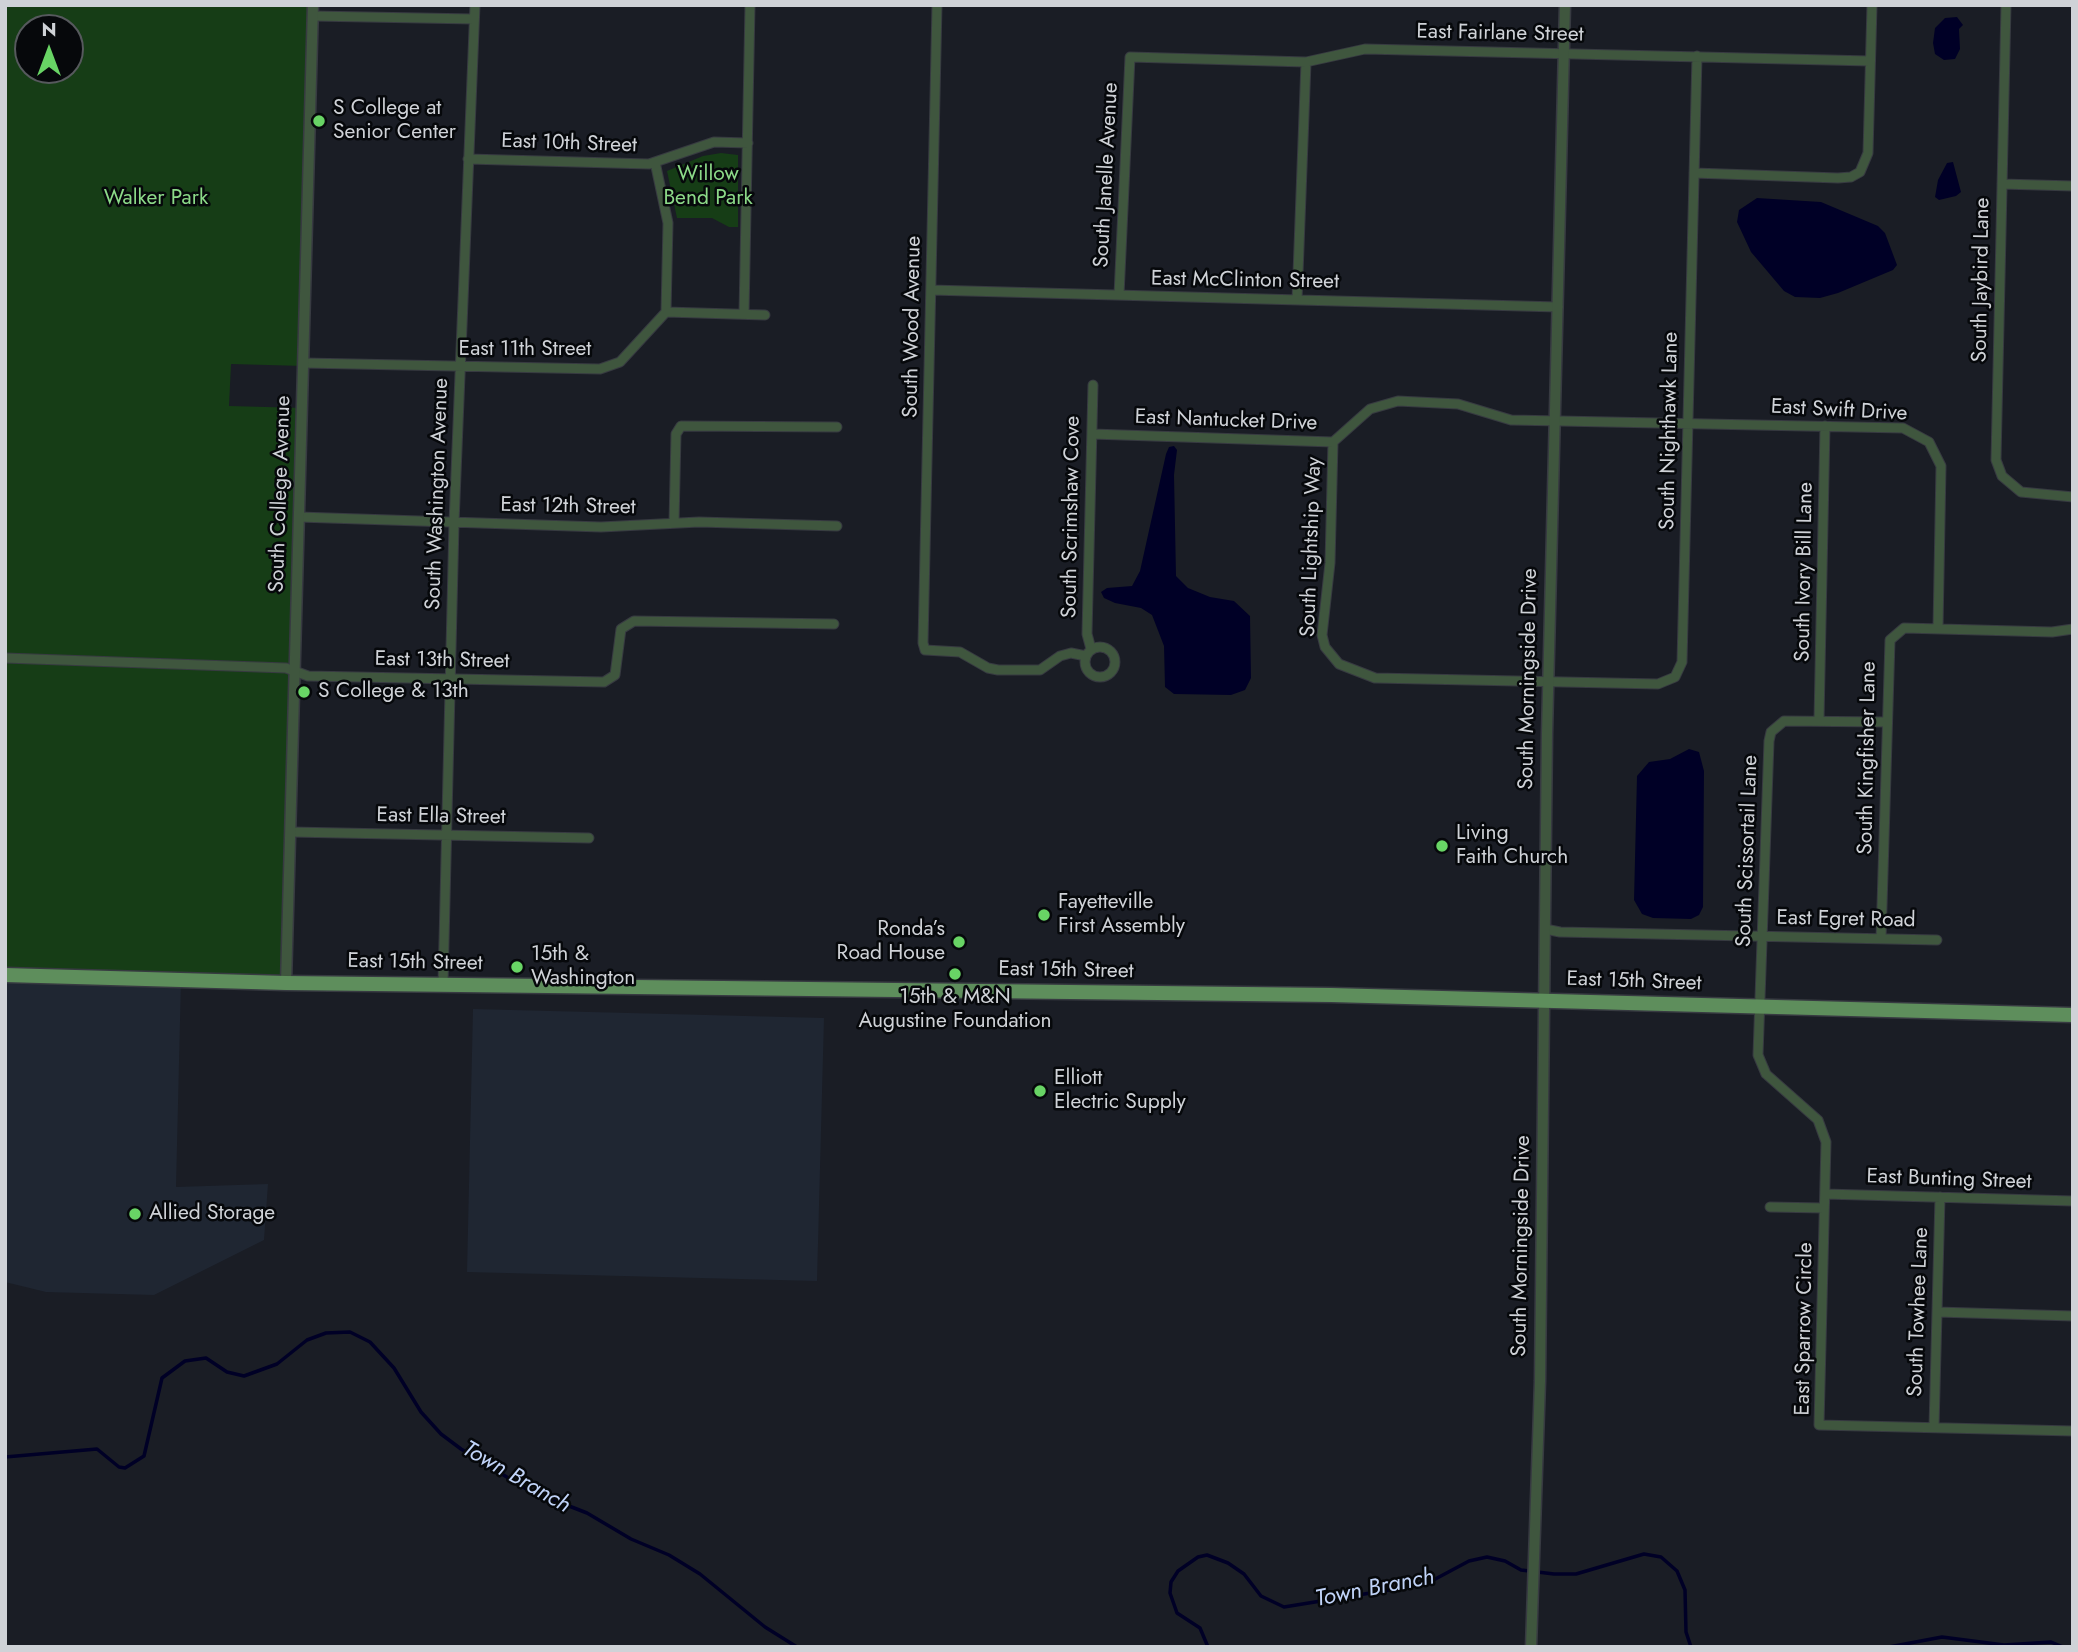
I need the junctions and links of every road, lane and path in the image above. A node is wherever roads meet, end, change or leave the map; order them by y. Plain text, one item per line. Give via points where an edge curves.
1 (475, 5) edge
2 (750, 5) edge
3 (937, 5) edge
4 (1565, 5) edge
5 (1872, 5) edge
6 (2006, 5) edge
7 (313, 10) edge
8 (474, 19) junction
9 (1563, 52) junction
10 (1697, 56) junction
11 (1130, 57) joint
12 (1870, 61) junction
13 (1306, 62) junction
14 (748, 143) junction
15 (468, 159) junction
16 (655, 162) junction
17 (1694, 173) junction
18 (2002, 184) junction
19 (2073, 186) edge
20 (931, 290) junction
21 (1119, 295) junction
22 (1297, 300) junction
23 (1558, 307) junction
24 (666, 312) junction
25 (744, 314) junction
26 (765, 315) dead end
27 (304, 363) junction
28 (460, 366) junction
29 (1093, 385) dead end
30 (1553, 420) junction
31 (1688, 423) junction
32 (1825, 426) junction
33 (837, 427) dead end
34 (1092, 434) junction
35 (1333, 442) junction
36 (2073, 497) edge
37 (299, 517) junction
38 (454, 523) junction
39 (674, 523) junction
40 (837, 526) dead end
41 (834, 624) dead end
42 (1938, 628) junction
43 (2073, 629) edge
44 (1088, 653) joint
45 (5, 658) edge
46 (295, 672) junction
47 (450, 679) junction
48 (1548, 682) junction
49 (1819, 720) junction
50 (1886, 722) junction
51 (291, 832) junction
52 (447, 835) junction
53 (589, 838) dead end
54 (1545, 929) junction
55 (1763, 936) junction
56 (1881, 939) junction
57 (1937, 940) dead end
58 (5, 975) edge
59 (286, 983) junction
60 (443, 984) junction
61 (1544, 1000) junction
62 (1759, 1007) junction
63 (2073, 1015) edge
64 (1825, 1194) junction
65 (1940, 1197) junction
66 (2073, 1201) edge
67 (1770, 1207) dead end
68 (1824, 1208) junction
69 (1937, 1312) junction
70 (2073, 1316) edge
71 (1934, 1427) junction
72 (2073, 1432) edge
73 (1531, 1647) edge

1 - 8 street, South Washington Avenue
2 - 14 street
3 - 20 street, South Wood Avenue
4 - 9 street, South Morningside Drive
5 - 12 street
6 - 18 street, South Jaybird Lane
7 - 8 street
7 - 27 street, South College Avenue
8 - 15 street, South Washington Avenue
9 - 10 street, East Fairlane Street
9 - 13 street, East Fairlane Street via 1365,49
9 - 23 street, South Morningside Drive
10 - 12 street, East Fairlane Street
10 - 17 street, South Nighthawk Lane
11 - 13 street, East Fairlane Street
11 - 21 street, South Janelle Avenue
12 - 17 street via 1868,153 1860,172 1851,177
13 - 22 street
14 - 16 street, East 10th Street via 714,142
14 - 25 street
15 - 16 street, East 10th Street
15 - 28 street, South Washington Avenue
16 - 24 street via 668,223
17 - 31 street, South Nighthawk Lane
18 - 19 street
18 - 36 street, South Jaybird Lane via 1996,460 2002,476 2021,492
20 - 21 street, East McClinton Street
20 - 44 street, South Wood Avenue via 925,650 960,652 999,670 1040,670 1060,656
21 - 22 street, East McClinton Street
22 - 23 street, East McClinton Street
23 - 30 street, South Morningside Drive
24 - 25 street
24 - 28 street, East 11th Street via 611,367
25 - 26 street
27 - 28 street, East 11th Street
27 - 37 street, South College Avenue
28 - 38 street, South Washington Avenue
29 - 34 street, South Scrimshaw Cove
30 - 31 street, East Swift Drive
30 - 35 street, East Nantucket Drive via 1511,420 1443,401 1398,401 1370,409
30 - 48 street, South Morningside Drive
31 - 32 street, East Swift Drive
31 - 48 street, South Nighthawk Lane via 1680,670 1668,682 1658,684
32 - 42 street, East Swift Drive via 1903,428 1923,437 1937,453 1941,473
32 - 49 street, South Ivory Bill Lane
33 - 39 street via 681,426 676,433
34 - 35 street, East Nantucket Drive
34 - 44 street, South Scrimshaw Cove
35 - 48 street, South Lightship Way via 1330,563 1322,635 1331,656 1363,675
37 - 38 street, East 12th Street
37 - 46 street, South College Avenue
38 - 39 street, East 12th Street via 601,527
38 - 47 street, South Washington Avenue
39 - 40 street, East 12th Street
41 - 47 street, East 13th Street via 634,621 621,629 615,675 604,682
42 - 43 street, South Kingfisher Lane
42 - 50 street, South Kingfisher Lane via 1904,628 1890,640
45 - 46 street, East 13th Street via 286,668
46 - 47 street, East 13th Street
46 - 51 street, South College Avenue
47 - 52 street, South Washington Avenue
48 - 54 street, South Morningside Drive
49 - 50 street, South Scissortail Lane
49 - 55 street, South Scissortail Lane via 1784,721 1771,732
50 - 56 street, South Kingfisher Lane
51 - 52 street, East Ella Street
51 - 59 street, South College Avenue
52 - 53 street, East Ella Street
52 - 60 street, South Washington Avenue
54 - 55 street, East Egret Road
54 - 61 street, South Morningside Drive
55 - 56 street, East Egret Road
55 - 62 street, South Scissortail Lane
56 - 57 street, East Egret Road
58 - 59 main road, East 15th Street
59 - 60 main road, East 15th Street
60 - 61 main road, East 15th Street
61 - 62 main road, East 15th Street
61 - 73 street, South Morningside Drive via 1540,1381
62 - 63 main road, East 15th Street
62 - 64 street, East Sparrow Circle via 1758,1055 1766,1074 1818,1120 1826,1142
64 - 65 street, East Bunting Street
64 - 68 street, East Sparrow Circle
65 - 66 street, East Bunting Street
65 - 69 street, South Towhee Lane
67 - 68 street
68 - 71 street, East Sparrow Circle via 1819,1425
69 - 70 street
69 - 71 street, South Towhee Lane
71 - 72 street, East Sparrow Circle

